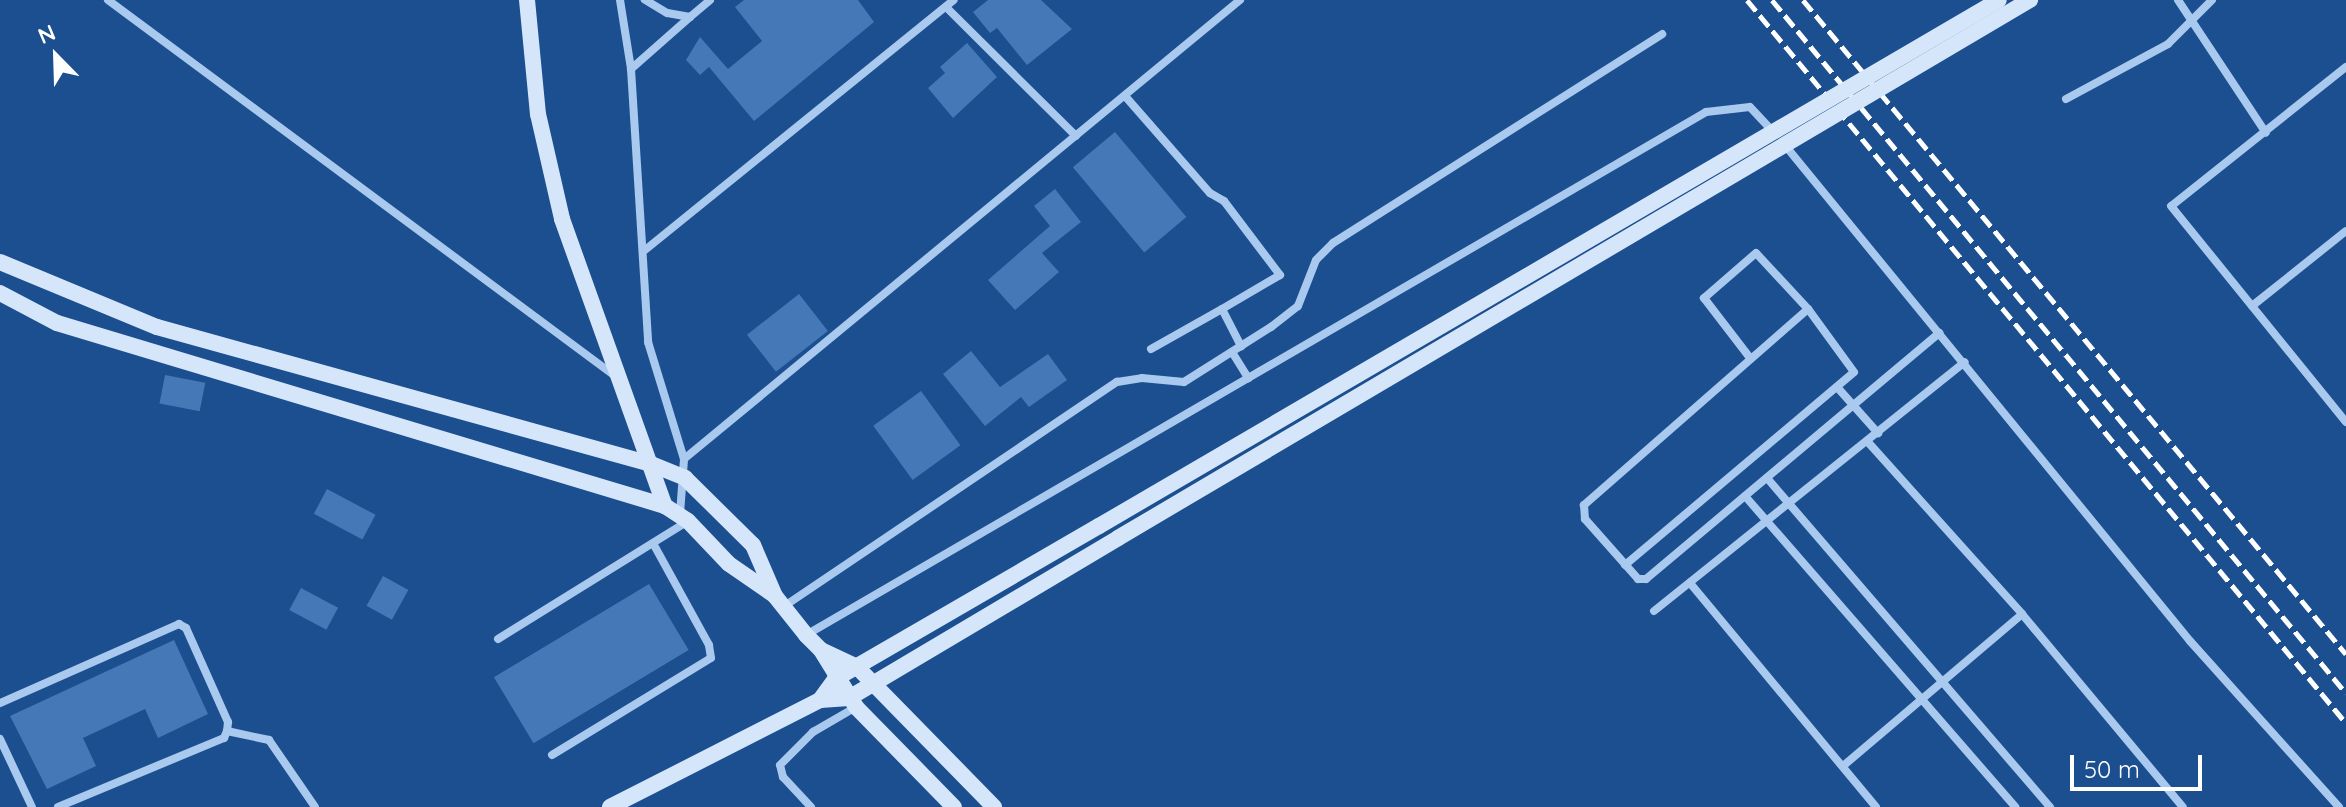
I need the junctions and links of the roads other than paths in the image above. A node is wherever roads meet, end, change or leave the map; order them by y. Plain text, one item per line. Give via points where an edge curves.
1 (108, 0) edge
2 (527, 0) edge
3 (620, 0) edge
4 (645, 0) edge
5 (710, 0) edge
6 (954, 0) edge
7 (1240, 0) edge
8 (1999, 0) edge
9 (2030, 0) edge
10 (2178, 0) edge
11 (2212, 0) edge
12 (946, 7) junction
13 (690, 17) junction
14 (2191, 20) junction
15 (1662, 34) dead end
16 (2346, 67) edge
17 (631, 69) junction
18 (1125, 96) junction
19 (2066, 99) dead end
20 (2266, 133) junction
21 (1076, 136) junction
22 (2346, 231) edge
23 (645, 250) junction
24 (0, 262) edge
25 (0, 293) edge
26 (2252, 306) junction
27 (1222, 309) junction
28 (1808, 309) junction
29 (1939, 333) junction
30 (1241, 346) junction
31 (1151, 349) dead end
32 (1232, 352) junction
33 (1750, 358) junction
34 (1965, 362) junction
35 (1248, 378) junction
36 (622, 381) junction
37 (1837, 387) junction
38 (1853, 405) junction
39 (2346, 422) edge
40 (1878, 433) junction
41 (1867, 441) junction
42 (684, 459) junction
43 (651, 464) junction
44 (685, 478) junction
45 (1767, 478) junction
46 (1745, 496) junction
47 (1789, 503) junction
48 (665, 506) junction
49 (684, 518) junction
50 (1767, 521) junction
51 (653, 543) junction
52 (1625, 565) junction
53 (1690, 583) junction
54 (779, 601) junction
55 (1654, 611) dead end
56 (2022, 614) junction
57 (806, 635) junction
58 (498, 639) dead end
59 (821, 650) junction
60 (857, 667) junction
61 (835, 679) junction
62 (1944, 681) junction
63 (873, 683) junction
64 (1923, 699) junction
65 (820, 700) junction
66 (852, 702) junction
67 (0, 703) edge
68 (227, 731) junction
69 (0, 739) edge
70 (552, 755) dead end
71 (1843, 766) junction
72 (629, 802) edge
73 (32, 807) edge
74 (58, 807) edge
75 (315, 807) edge
76 (610, 807) edge
77 (811, 807) edge
78 (954, 807) edge
79 (994, 807) edge
80 (1876, 807) edge
81 (2015, 807) edge
82 (2050, 807) edge
83 (2183, 807) edge
84 (2339, 807) edge

1 - 36 street
2 - 36 street via 538,114 562,219
3 - 17 street
4 - 13 street via 667,13
5 - 13 street
6 - 12 street
7 - 18 street
8 - 60 street, bridge
9 - 63 street, bridge
10 - 14 street
11 - 14 street
12 - 21 street
12 - 23 street
13 - 17 street
14 - 19 street via 2168,44
14 - 20 street
15 - 30 street via 1333,243 1316,260 1298,306
16 - 20 street
17 - 23 street
18 - 21 street
18 - 27 street via 1210,193 1224,201 1280,275
20 - 26 street via 2171,206
21 - 42 street
22 - 26 street
23 - 42 street via 648,342
24 - 43 street via 157,327
25 - 48 street via 57,323
26 - 39 street
27 - 30 street
27 - 31 street
28 - 33 street
28 - 33 street via 1761,255 1749,256 1704,298
28 - 37 street via 1854,365 1854,372
29 - 34 street
29 - 35 street via 1750,107 1733,105 1706,112 1590,176
29 - 38 street
30 - 32 street
32 - 35 street
32 - 54 street via 1184,382 1117,382
33 - 52 street via 1584,505 1585,519
34 - 40 street
34 - 84 street via 2190,641
35 - 57 street
36 - 43 street
37 - 38 street
37 - 52 street
38 - 40 street
38 - 45 street
40 - 41 street
41 - 47 street
41 - 56 street
42 - 44 street
43 - 44 street
43 - 48 street
44 - 49 street
44 - 54 street via 753,545
45 - 46 street
45 - 47 street
46 - 50 street
46 - 52 street via 1646,579 1638,579
47 - 50 street
47 - 62 street
48 - 49 street
49 - 51 street
49 - 54 street via 729,564
50 - 53 street
50 - 64 street
51 - 58 street
51 - 70 street via 709,645 711,658
53 - 55 street
53 - 71 street
54 - 57 street
56 - 62 street
56 - 83 street
57 - 59 street
59 - 60 street
59 - 61 street
60 - 61 street
60 - 63 street
61 - 65 street
61 - 66 street
62 - 64 street
62 - 82 street
63 - 66 street
63 - 79 street
64 - 71 street
64 - 81 street
65 - 66 street
65 - 72 street
66 - 77 street via 813,732 780,772
66 - 78 street
67 - 68 street via 179,624 186,628 228,722
68 - 74 street via 224,738
68 - 75 street via 269,740
69 - 73 street
71 - 80 street
72 - 76 street

